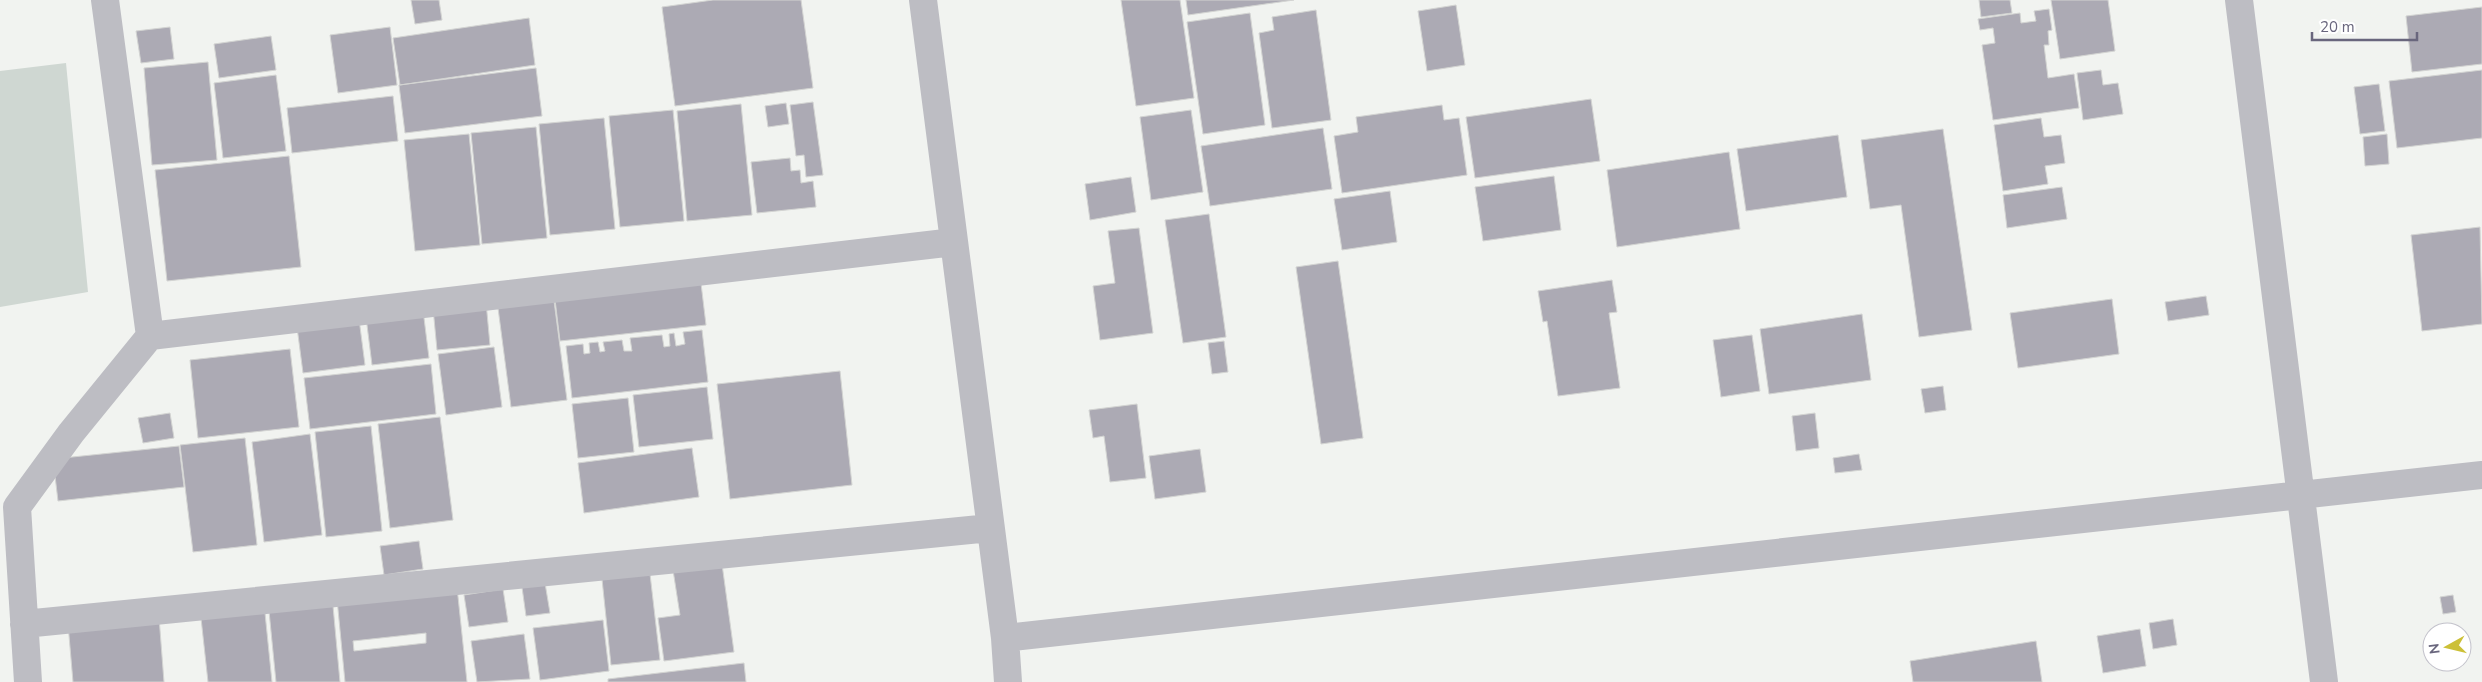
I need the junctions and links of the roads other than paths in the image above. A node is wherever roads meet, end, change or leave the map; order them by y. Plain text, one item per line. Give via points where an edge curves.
1 (105, 0) edge
2 (923, 0) edge
3 (2240, 0) edge
4 (954, 242) junction
5 (150, 336) junction
6 (2482, 475) edge
7 (2300, 495) junction
8 (990, 528) junction
9 (24, 624) junction
10 (1005, 638) junction
11 (28, 682) edge
12 (1008, 682) edge
13 (2324, 682) edge

1 - 5 street
2 - 4 street
3 - 7 street
4 - 5 street
4 - 8 street
5 - 9 street via 17,507
6 - 7 street
7 - 10 street
7 - 13 street
8 - 9 street
8 - 10 street
9 - 11 street
10 - 12 street

